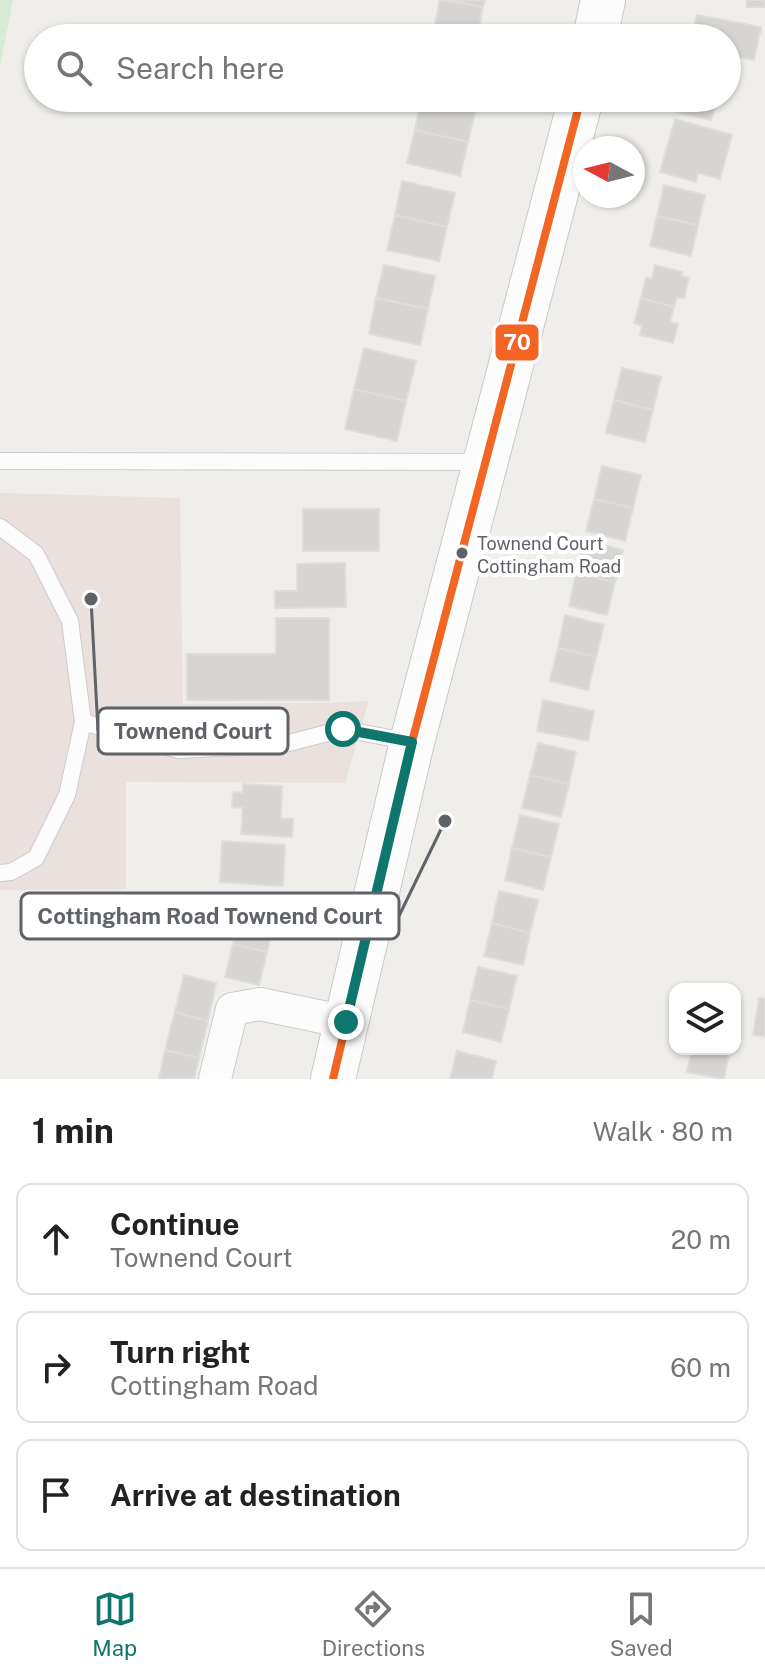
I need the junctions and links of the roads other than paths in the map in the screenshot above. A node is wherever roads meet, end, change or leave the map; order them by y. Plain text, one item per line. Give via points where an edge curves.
1 (603, 0) edge
2 (598, 24) edge
3 (577, 112) edge
4 (0, 461) edge
5 (486, 462) junction
6 (0, 527) edge
7 (83, 722) junction
8 (412, 742) junction
9 (0, 873) edge
10 (346, 1022) junction
11 (215, 1079) edge
12 (333, 1079) edge

1 - 2 main road
3 - 5 main road
4 - 5 lane
5 - 8 main road
6 - 7 lane via 36,554 70,621
7 - 8 lane via 179,750 285,744 343,729
7 - 9 lane via 67,795 36,858
8 - 10 main road
10 - 11 street via 260,1004 232,1009
10 - 12 main road

